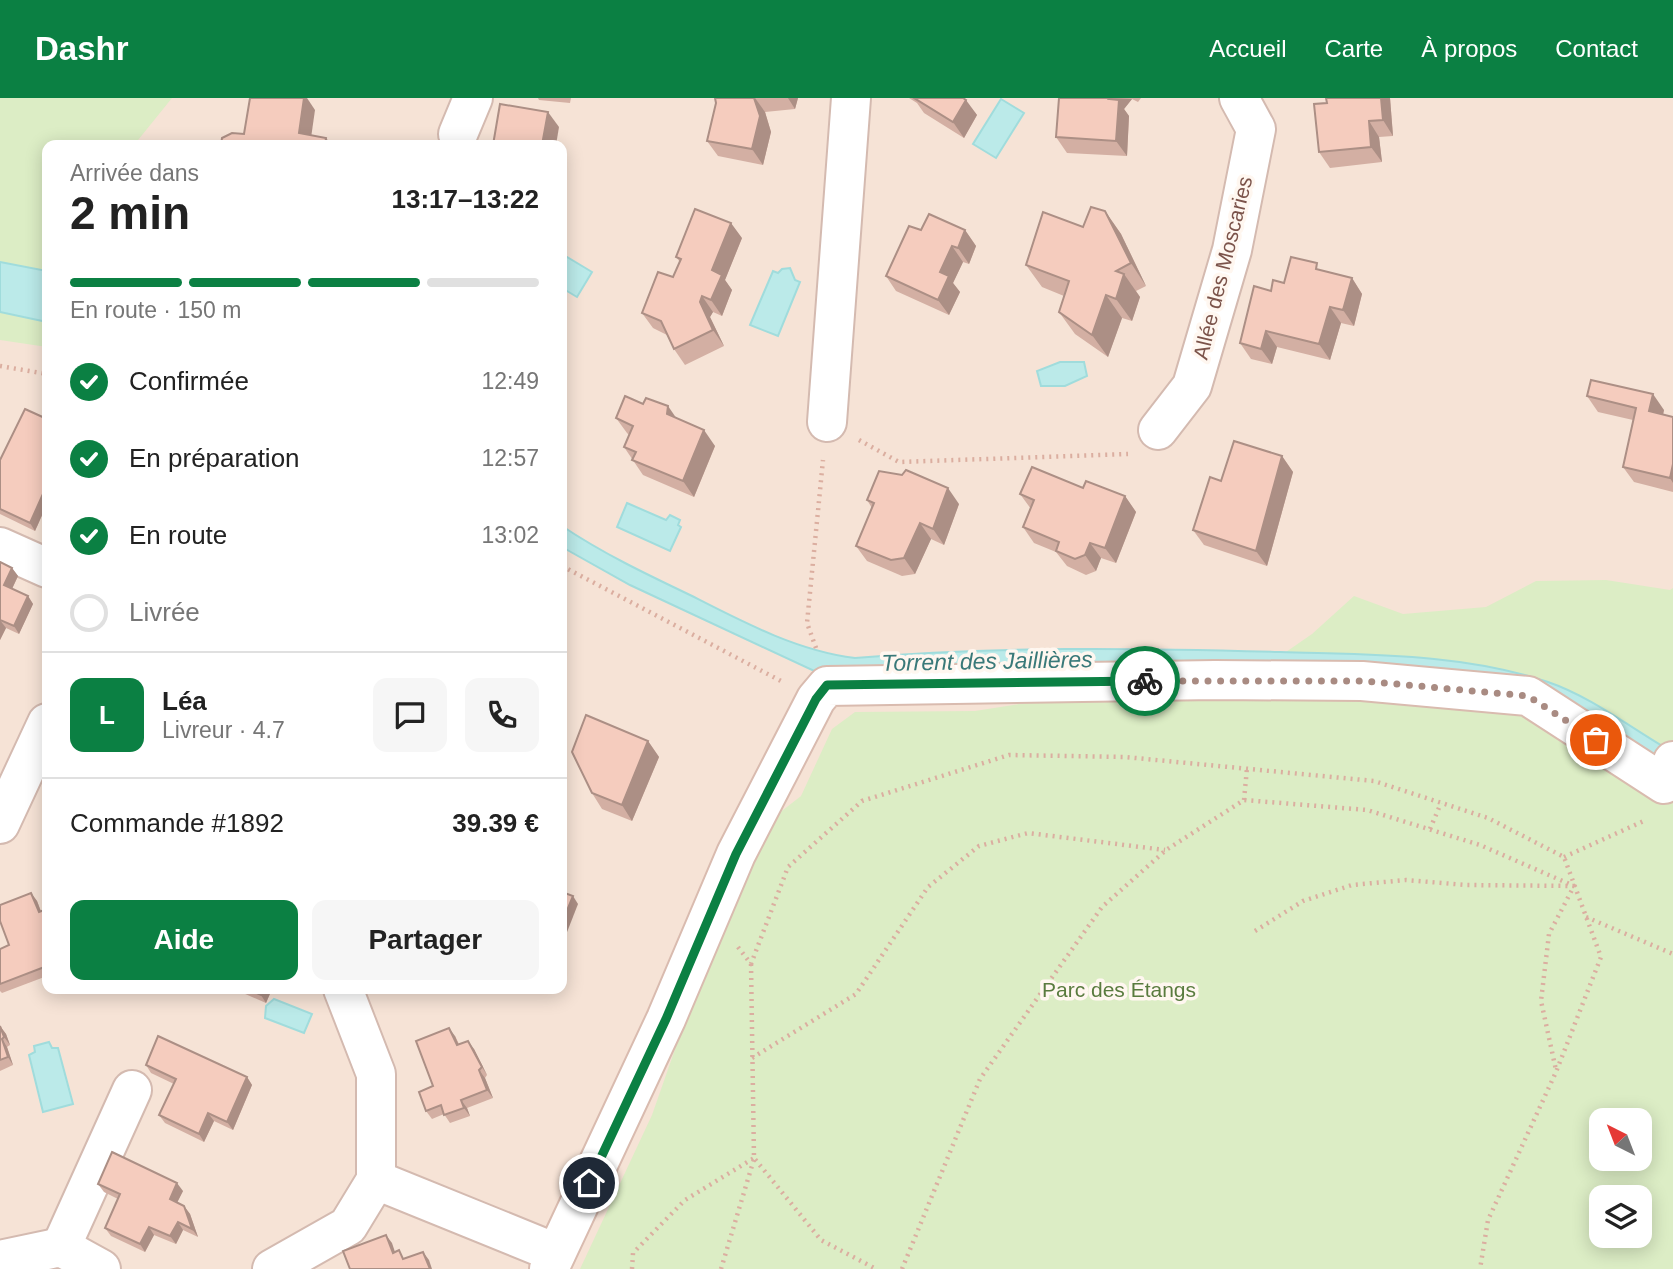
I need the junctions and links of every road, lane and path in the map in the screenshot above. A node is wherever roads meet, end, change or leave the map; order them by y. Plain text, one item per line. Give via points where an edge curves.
1 (473, 98) edge
2 (851, 98) edge
3 (1239, 98) edge
4 (458, 134) dead end
5 (0, 366) edge
6 (42, 373) edge
7 (827, 422) junction
8 (1158, 430) joint
9 (0, 547) edge
10 (42, 566) edge
11 (567, 569) edge
12 (807, 623) dead end
13 (816, 699) junction
14 (42, 734) edge
15 (1247, 768) junction
16 (1666, 786) edge
17 (1244, 800) junction
18 (1441, 803) junction
19 (0, 824) edge
20 (1430, 829) junction
21 (1166, 850) junction
22 (1564, 857) junction
23 (1574, 886) junction
24 (710, 911) junction
25 (1586, 916) junction
26 (1255, 931) dead end
27 (1673, 954) edge
28 (751, 964) junction
29 (345, 994) edge
30 (752, 1058) junction
31 (1556, 1072) junction
32 (132, 1090) dead end
33 (754, 1158) junction
34 (376, 1180) junction
35 (61, 1247) junction
36 (0, 1260) edge
37 (552, 1261) edge
38 (101, 1269) edge
39 (272, 1269) edge
40 (632, 1269) edge
41 (721, 1269) edge
42 (876, 1269) edge
43 (902, 1269) edge
44 (1479, 1269) edge

1 - 4 street
2 - 7 street
3 - 8 street, Allée des Moscaries via 1256,129 1232,250 1192,386
5 - 6 path
7 - 8 path via 899,462 1128,454
7 - 12 path
9 - 10 street
11 - 13 path
13 - 16 street via 827,685 1215,680 1363,681 1528,696
13 - 24 street
14 - 19 street
15 - 17 path
15 - 18 path via 1374,781
15 - 28 path via 1125,757 1009,755 862,800 788,867
16 - 22 path
17 - 20 path via 1367,810
17 - 21 path
18 - 20 path
18 - 22 path via 1488,818
20 - 23 path via 1480,845
21 - 30 path via 1028,833 979,846 928,887 856,994
21 - 43 path via 1102,906 980,1079
22 - 23 path
23 - 25 path
23 - 26 path via 1406,880 1352,885 1303,901
23 - 31 path via 1549,934 1541,1001
24 - 28 path
24 - 37 street via 666,1019
25 - 27 path
25 - 31 path via 1601,957
28 - 30 path
29 - 34 street via 376,1074
30 - 33 path
31 - 44 path via 1488,1220
32 - 35 street
33 - 40 path via 685,1200 633,1253
33 - 41 path
33 - 42 path via 821,1240
34 - 37 street
34 - 39 street via 348,1226
35 - 36 street
35 - 38 street

